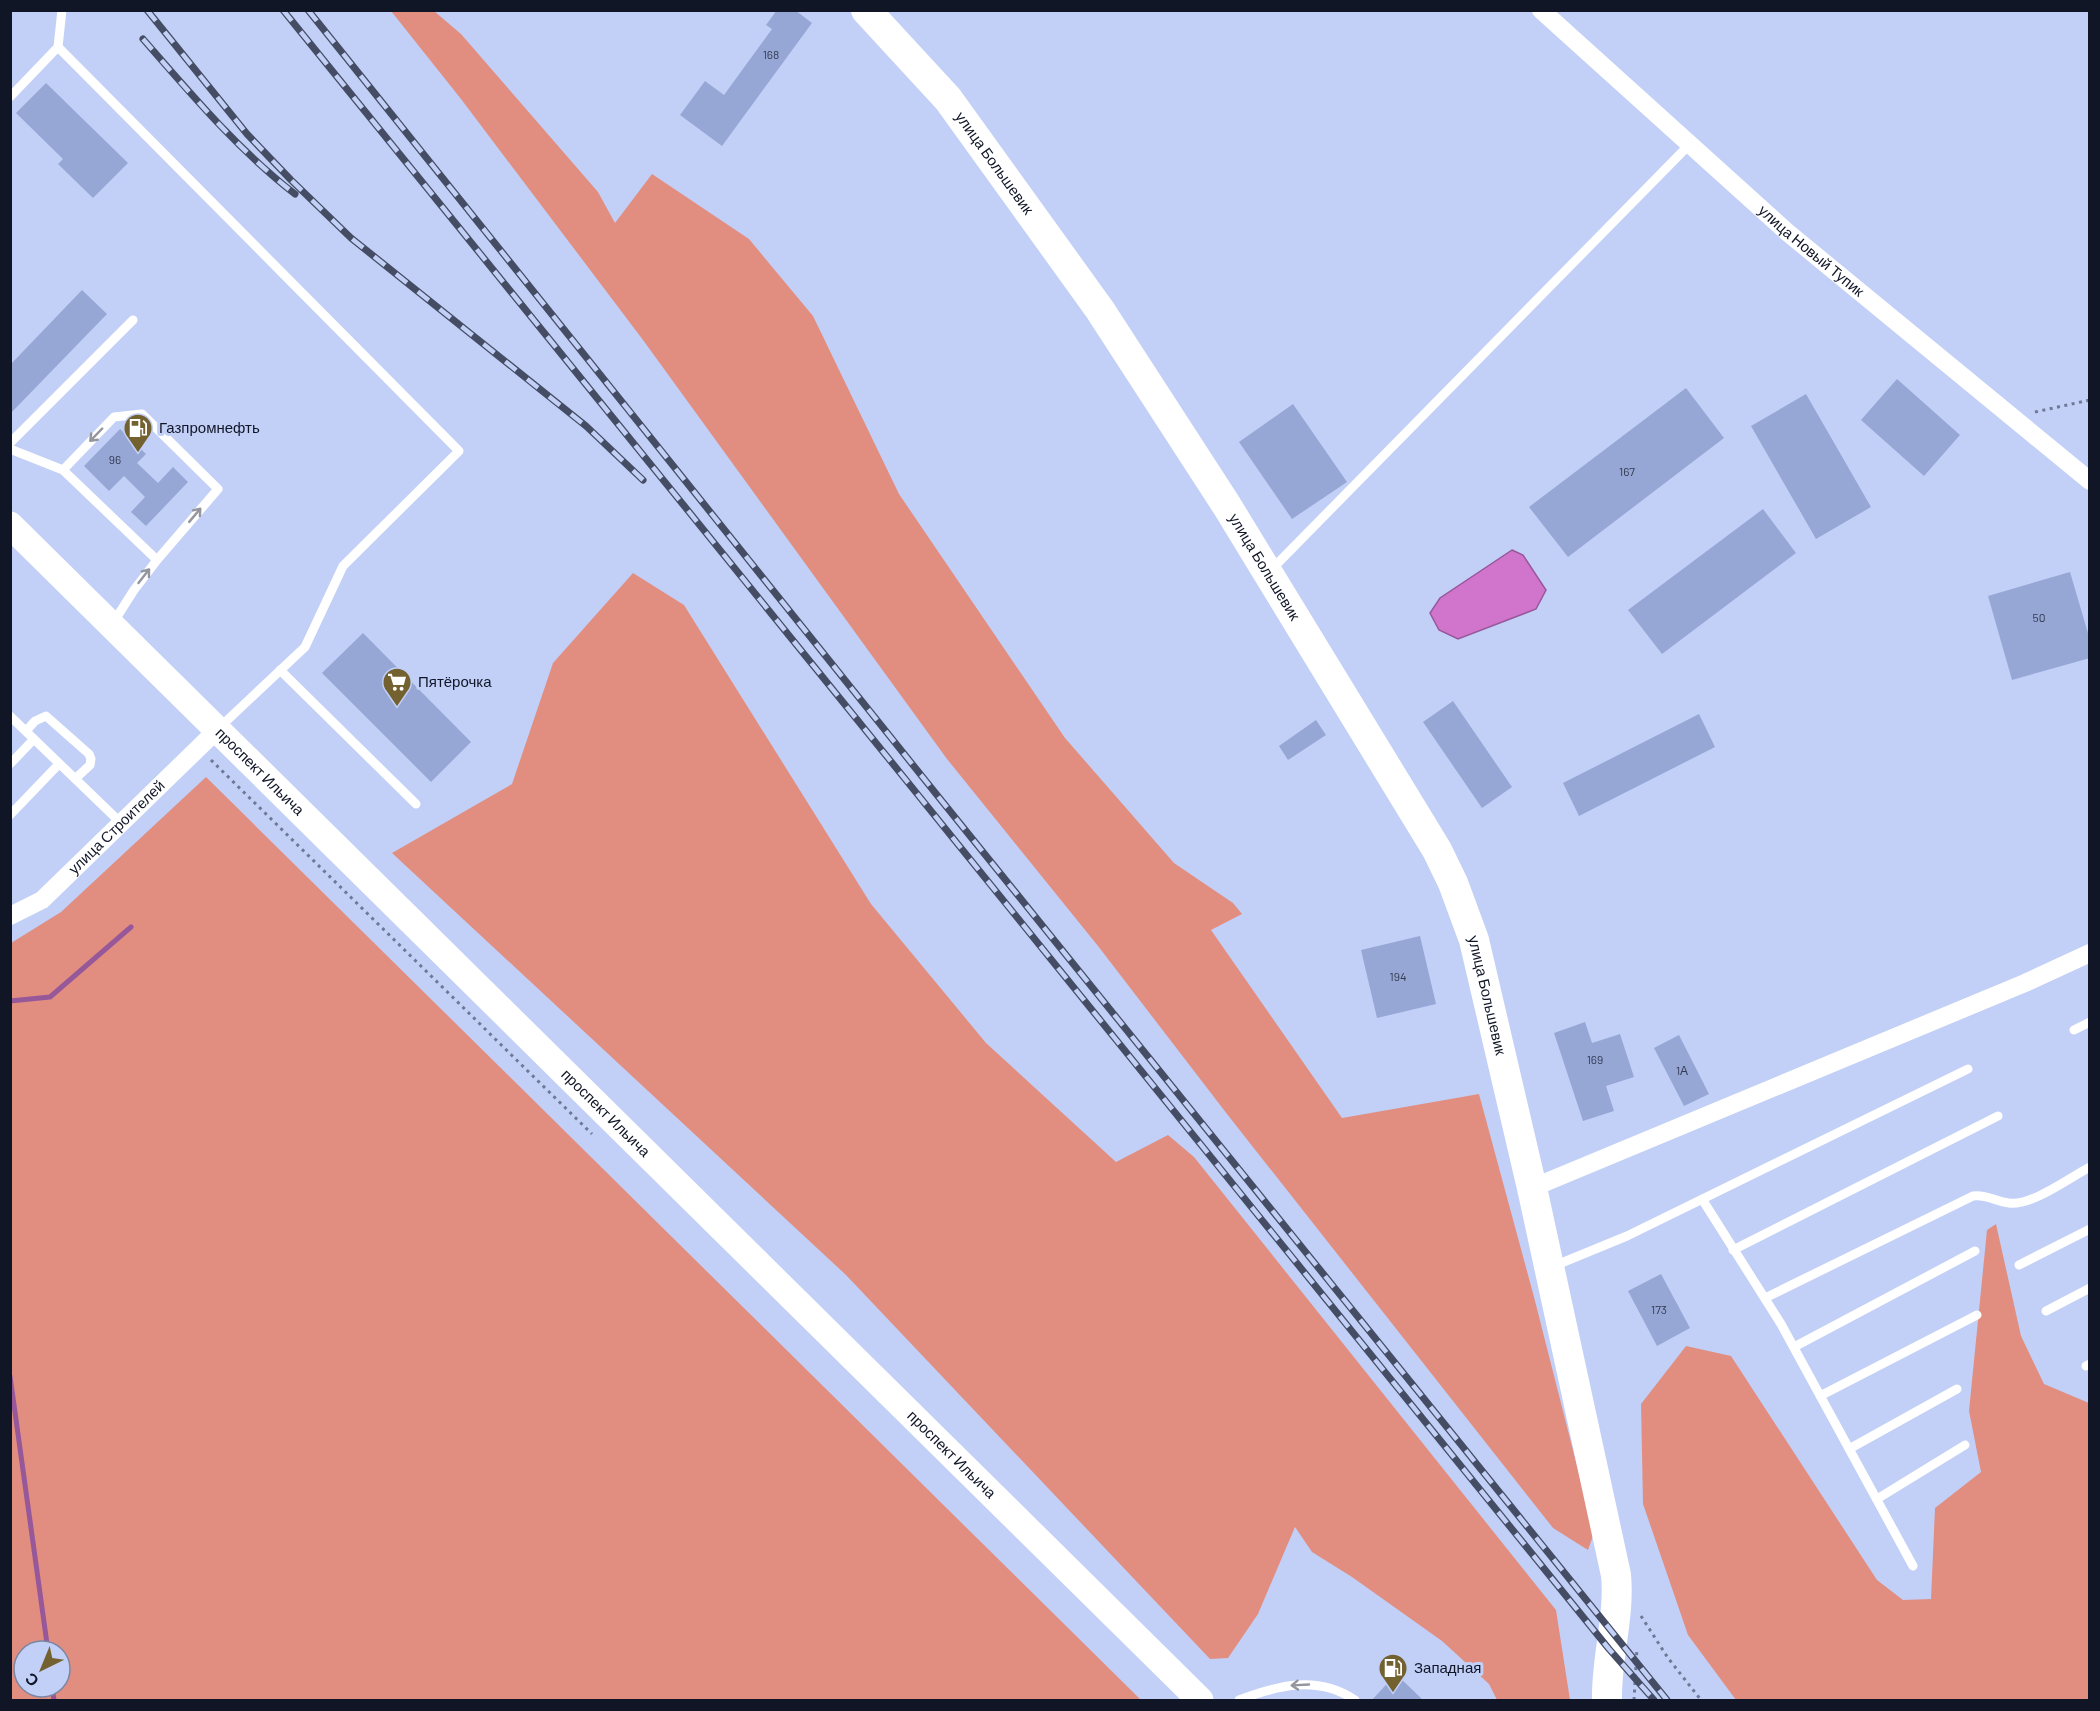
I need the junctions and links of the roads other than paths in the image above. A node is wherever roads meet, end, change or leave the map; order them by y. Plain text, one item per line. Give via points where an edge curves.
1 (62, 10) edge
2 (866, 10) edge
3 (1541, 10) edge
4 (58, 47) junction
5 (10, 97) edge
6 (1690, 144) junction
7 (133, 320) dead end
8 (10, 443) edge
9 (10, 449) edge
10 (63, 470) junction
11 (2090, 481) edge
12 (10, 525) edge
13 (157, 560) junction
14 (1268, 573) junction
15 (111, 625) junction
16 (280, 670) junction
17 (10, 716) edge
18 (217, 730) junction
19 (26, 731) junction
20 (34, 739) junction
21 (10, 764) edge
22 (59, 764) junction
23 (75, 779) junction
24 (417, 804) dead end
25 (10, 815) edge
26 (121, 823) junction
27 (10, 916) edge
28 (2090, 953) edge
29 (2090, 1022) edge
30 (2074, 1030) dead end
31 (1968, 1070) dead end
32 (1998, 1116) dead end
33 (2090, 1167) edge
34 (1532, 1188) junction
35 (1702, 1199) junction
36 (2090, 1229) edge
37 (1733, 1250) junction
38 (1975, 1251) dead end
39 (2019, 1265) dead end
40 (1549, 1268) junction
41 (2090, 1288) edge
42 (1765, 1298) junction
43 (2046, 1311) dead end
44 (1977, 1315) dead end
45 (1794, 1347) junction
46 (1957, 1389) dead end
47 (1821, 1396) junction
48 (1965, 1446) dead end
49 (1849, 1449) junction
50 (1876, 1499) junction
51 (1913, 1566) dead end
52 (1200, 1701) edge
53 (1239, 1701) edge
54 (1355, 1701) edge
55 (1607, 1701) edge

1 - 4 lane
2 - 14 main road, улица Большевик via 948,99 1100,310
3 - 6 street, улица Новый Тупик
4 - 5 lane
4 - 16 lane via 459,451 343,566 305,647
6 - 11 street, улица Новый Тупик via 1787,232
6 - 14 lane
7 - 8 lane
9 - 10 lane
10 - 13 lane
13 -> 10 lane via 218,489 142,414 114,417
12 - 15 street, проспект Ильича
15 -> 13 lane
14 - 34 main road, улица Большевик via 1437,850 1453,883 1474,940
15 - 18 street, проспект Ильича
16 - 18 lane
16 - 24 lane
17 - 19 lane
18 - 26 street, улица Строителей
18 - 52 street, проспект Ильича
19 - 20 lane
19 - 23 lane via 46,716 89,754 90,765
20 - 21 lane
20 - 22 lane
22 - 23 lane
22 - 25 lane
23 - 26 lane
26 - 27 street, улица Строителей via 42,900
28 - 34 street
29 - 30 lane
31 - 35 lane
32 - 37 lane
33 - 42 lane via 2017,1203 1973,1196
34 - 40 main road, улица Большевик
35 - 37 lane
35 - 40 lane
36 - 39 lane
37 - 42 lane
38 - 45 lane
40 - 55 main road, улица Большевик via 1616,1575
41 - 43 lane
42 - 45 lane
44 - 47 lane
45 - 47 lane
46 - 49 lane
47 - 49 lane
48 - 50 lane
49 - 50 lane
50 - 51 lane
54 -> 53 lane via 1332,1688 1310,1684 1288,1685

